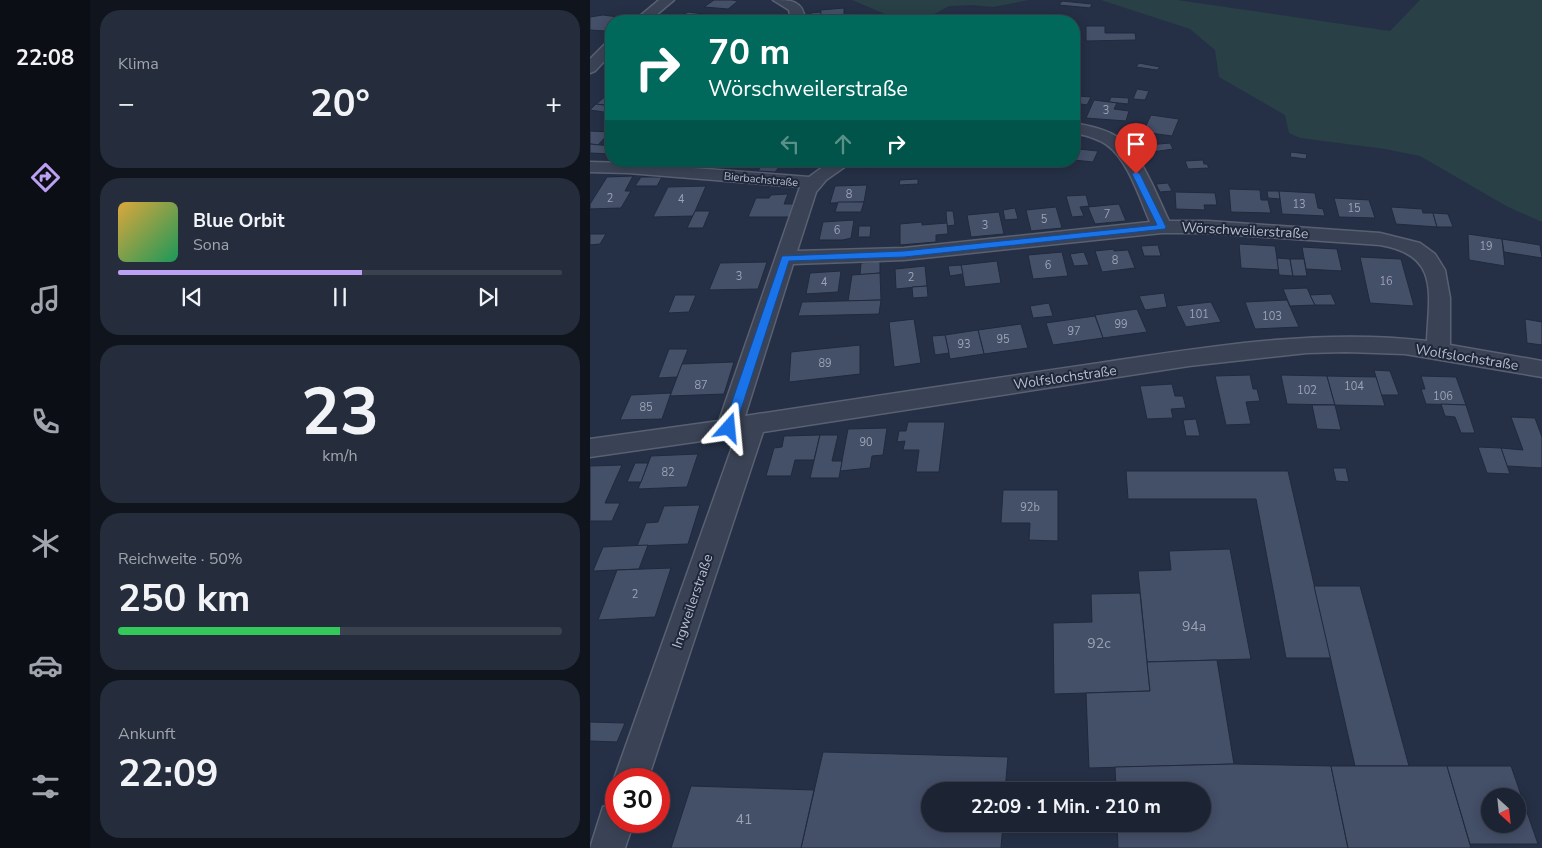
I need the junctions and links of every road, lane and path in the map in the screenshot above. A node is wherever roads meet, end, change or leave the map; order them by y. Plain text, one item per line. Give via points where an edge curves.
1 (667, 0) edge
2 (780, 0) edge
3 (648, 15) edge
4 (798, 15) edge
5 (605, 52) edge
6 (590, 68) edge
7 (1080, 129) edge
8 (590, 167) edge
9 (836, 167) edge
10 (813, 183) junction
11 (1162, 227) junction
12 (785, 258) junction
13 (1438, 350) junction
14 (1542, 369) edge
15 (741, 426) junction
16 (590, 448) edge
17 (633, 768) edge
18 (611, 833) edge
19 (606, 848) edge

1 - 3 street
2 - 4 street via 796,9
5 - 6 street
7 - 11 street via 1116,143 1127,156
8 - 10 street, Bierbachstraße
9 - 10 street
10 - 12 street, Ingweilerstraße
11 - 12 street, Wörschweilerstraße via 904,254
11 - 13 street, Wörschweilerstraße via 1208,227 1380,239 1417,250 1431,263 1438,279
12 - 15 street, Ingweilerstraße
13 - 14 street, Wolfslochstraße
13 - 15 street, Wolfslochstraße via 1367,345 1258,350
15 - 16 street, Wolfslochstraße
15 - 17 street, Ingweilerstraße
18 - 19 street

